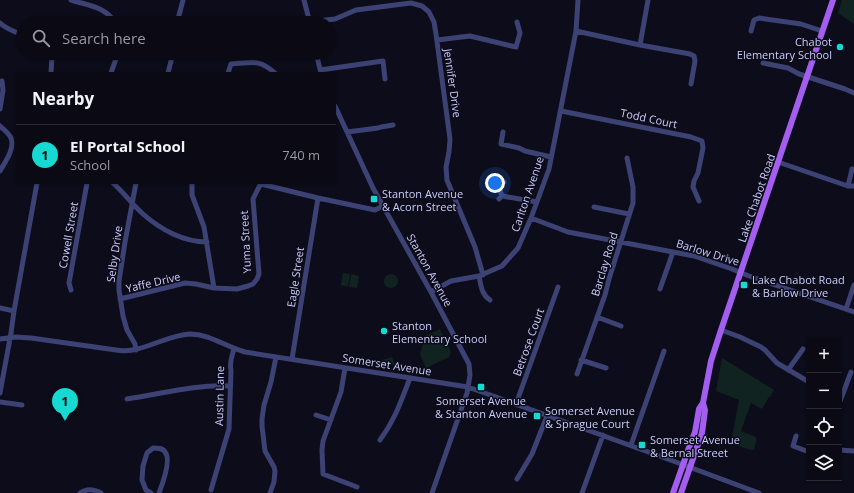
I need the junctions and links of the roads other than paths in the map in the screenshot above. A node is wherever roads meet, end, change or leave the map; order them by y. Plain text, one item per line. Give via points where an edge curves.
1 (72, 0) edge
2 (183, 0) edge
3 (304, 0) edge
4 (578, 0) edge
5 (648, 0) edge
6 (833, 0) edge
7 (111, 16) edge
8 (178, 16) edge
9 (307, 16) edge
10 (336, 19) edge
11 (517, 22) dead end
12 (0, 23) edge
13 (576, 31) junction
14 (751, 31) dead end
15 (16, 32) edge
16 (822, 32) junction
17 (437, 40) junction
18 (640, 45) junction
19 (51, 60) edge
20 (116, 60) edge
21 (171, 60) edge
22 (318, 60) edge
23 (763, 63) dead end
24 (52, 72) edge
25 (111, 72) edge
26 (168, 72) edge
27 (228, 72) edge
28 (274, 72) edge
29 (321, 72) edge
30 (807, 76) junction
31 (385, 79) dead end
32 (2, 81) dead end
33 (691, 84) dead end
34 (854, 93) edge
35 (336, 108) edge
36 (0, 109) edge
37 (560, 111) junction
38 (394, 125) dead end
39 (0, 126) edge
40 (347, 132) junction
41 (503, 132) dead end
42 (551, 157) junction
43 (627, 158) dead end
44 (778, 162) junction
45 (852, 169) dead end
46 (0, 171) edge
47 (504, 182) dead end
48 (37, 184) edge
49 (87, 184) edge
50 (114, 184) edge
51 (136, 184) edge
52 (192, 184) edge
53 (260, 184) edge
54 (265, 184) edge
55 (851, 186) edge
56 (318, 198) junction
57 (699, 201) dead end
58 (537, 202) junction
59 (132, 203) junction
60 (383, 206) junction
61 (594, 207) dead end
62 (630, 214) junction
63 (531, 218) junction
64 (207, 242) junction
65 (621, 242) junction
66 (673, 252) junction
67 (741, 273) junction
68 (481, 275) junction
69 (854, 285) edge
70 (558, 287) dead end
71 (214, 288) junction
72 (237, 288) joint
73 (660, 289) dead end
74 (71, 290) dead end
75 (431, 292) junction
76 (120, 299) junction
77 (490, 300) dead end
78 (0, 308) edge
79 (846, 309) junction
80 (14, 311) junction
81 (854, 312) edge
82 (597, 317) junction
83 (621, 326) dead end
84 (721, 330) junction
85 (10, 338) junction
86 (0, 340) edge
87 (234, 349) junction
88 (803, 349) dead end
89 (136, 350) junction
90 (664, 351) dead end
91 (276, 357) junction
92 (292, 359) junction
93 (582, 360) junction
94 (346, 368) junction
95 (606, 368) dead end
96 (788, 370) junction
97 (851, 372) dead end
98 (577, 374) dead end
99 (410, 378) junction
100 (806, 380) edge
101 (230, 386) junction
102 (468, 387) junction
103 (842, 392) edge
104 (0, 393) edge
105 (128, 399) dead end
106 (0, 402) edge
107 (703, 403) junction
108 (516, 404) junction
109 (22, 405) dead end
110 (316, 415) dead end
111 (547, 416) junction
112 (331, 420) junction
113 (603, 435) junction
114 (796, 436) dead end
115 (380, 440) dead end
116 (631, 445) junction
117 (842, 450) edge
118 (806, 451) edge
119 (854, 451) edge
120 (683, 464) junction
121 (690, 467) junction
122 (517, 479) dead end
123 (357, 487) dead end
124 (211, 490) dead end
125 (80, 493) edge
126 (101, 493) edge
127 (151, 493) edge
128 (159, 493) edge
129 (270, 493) edge
130 (432, 493) edge
131 (582, 493) edge
132 (673, 493) edge
133 (681, 493) edge
134 (759, 493) edge

1 - 7 street via 102,9
2 - 8 street
3 - 9 street
4 - 13 street, Carlton Avenue
5 - 18 street
6 - 16 main road, Lake Chabot Road
10 - 17 street, Jennifer Drive via 356,10 415,4 425,8 431,15
11 - 17 street via 520,33 516,47 470,36
12 - 15 street
13 - 18 street
13 - 37 street, Carlton Avenue
14 - 16 street via 754,20 759,18 801,24
16 - 30 main road, Lake Chabot Road
17 - 68 street, Jennifer Drive via 450,139 446,168 448,180 474,247
18 - 33 street via 694,56
19 - 24 street
20 - 25 street
21 - 26 street
22 - 29 street
23 - 30 street via 788,68
27 - 28 street via 231,64 257,62
29 - 31 street via 383,61
30 - 34 street
30 - 44 main road, Lake Chabot Road
32 - 36 street
35 - 40 street, Stanton Avenue
37 - 42 street, Carlton Avenue
37 - 57 street, Todd Court via 702,141 703,148 693,187
38 - 40 street
39 - 46 street via 11,138 12,144
40 - 60 street, Stanton Avenue
41 - 42 street via 501,144
42 - 58 street, Carlton Avenue
43 - 62 street, Barclay Road via 633,187
44 - 55 street
44 - 67 main road, Lake Chabot Road
45 - 55 street
47 - 58 street via 500,186 501,198
48 - 80 street
49 - 74 street, Cowell Street via 69,284
50 - 59 street
51 - 59 street, Selby Drive
52 - 64 street via 192,195
53 - 72 street, Yuma Street via 253,199 259,274 253,284
54 - 56 street
56 - 60 street via 375,210
56 - 92 street, Eagle Street
58 - 63 street, Carlton Avenue
59 - 64 street via 163,229 196,242
59 - 76 street, Selby Drive via 119,281
60 - 75 street, Stanton Avenue
61 - 62 street
62 - 65 street, Barclay Road
63 - 65 street, Barlow Drive via 568,232
63 - 68 street, Carlton Avenue via 518,248 502,266
64 - 71 street
65 - 66 street, Barlow Drive
65 - 82 street, Barclay Road
66 - 67 street, Barlow Drive via 694,256
66 - 73 street
67 - 79 street, Barlow Drive
67 - 84 main road, Lake Chabot Road
68 - 75 street, Carlton Avenue via 451,281
68 - 77 street, Jennifer Drive via 483,293
69 - 79 street
70 - 108 street, Betrose Court
71 - 72 street, Yaffe Drive
71 - 76 street, Yaffe Drive via 185,284
75 - 102 street, Stanton Avenue via 469,364 471,370
76 - 89 street, Selby Drive via 125,324
78 - 80 street
79 - 81 street, Barlow Drive
80 - 85 street
82 - 83 street
82 - 93 street, Barclay Road
84 - 96 street via 761,347
84 - 107 main road, Lake Chabot Road via 711,361
85 - 86 street, Somerset Avenue
85 - 89 street, Somerset Avenue
85 - 104 street
87 - 89 street, Somerset Avenue via 205,336 191,334
87 - 91 street, Somerset Avenue
87 - 101 street, Austin Lane via 230,362
88 - 96 street
90 - 116 street
91 - 92 street, Somerset Avenue
91 - 129 street via 262,418 265,451 275,471
92 - 94 street, Somerset Avenue
93 - 95 street
93 - 98 street, Barclay Road
94 - 99 street, Somerset Avenue
94 - 112 street
96 - 100 street
97 - 103 street
99 - 102 street, Somerset Avenue
99 - 115 street via 400,407
101 - 105 street via 196,387
101 - 124 street, Austin Lane via 229,429
102 - 108 street, Somerset Avenue
102 - 130 street, Stanton Avenue
106 - 109 street
107 - 120 main road, Lake Chabot Road
107 - 121 main road, Lake Chabot Road via 705,410 702,433
108 - 111 street, Somerset Avenue
110 - 112 street
111 - 113 street, Somerset Avenue
111 - 122 street via 532,454
112 - 123 street via 322,445 323,474
113 - 116 street, Somerset Avenue
113 - 131 street
114 - 118 street via 793,446
116 - 120 street, Somerset Avenue
117 - 119 street
120 - 121 street, Somerset Avenue
120 - 132 main road, Lake Chabot Road
121 - 133 main road, Lake Chabot Road
121 - 134 street, Somerset Avenue
125 - 126 street via 93,489
127 - 128 street via 146,490 142,480 147,453 153,448 165,452 167,457

